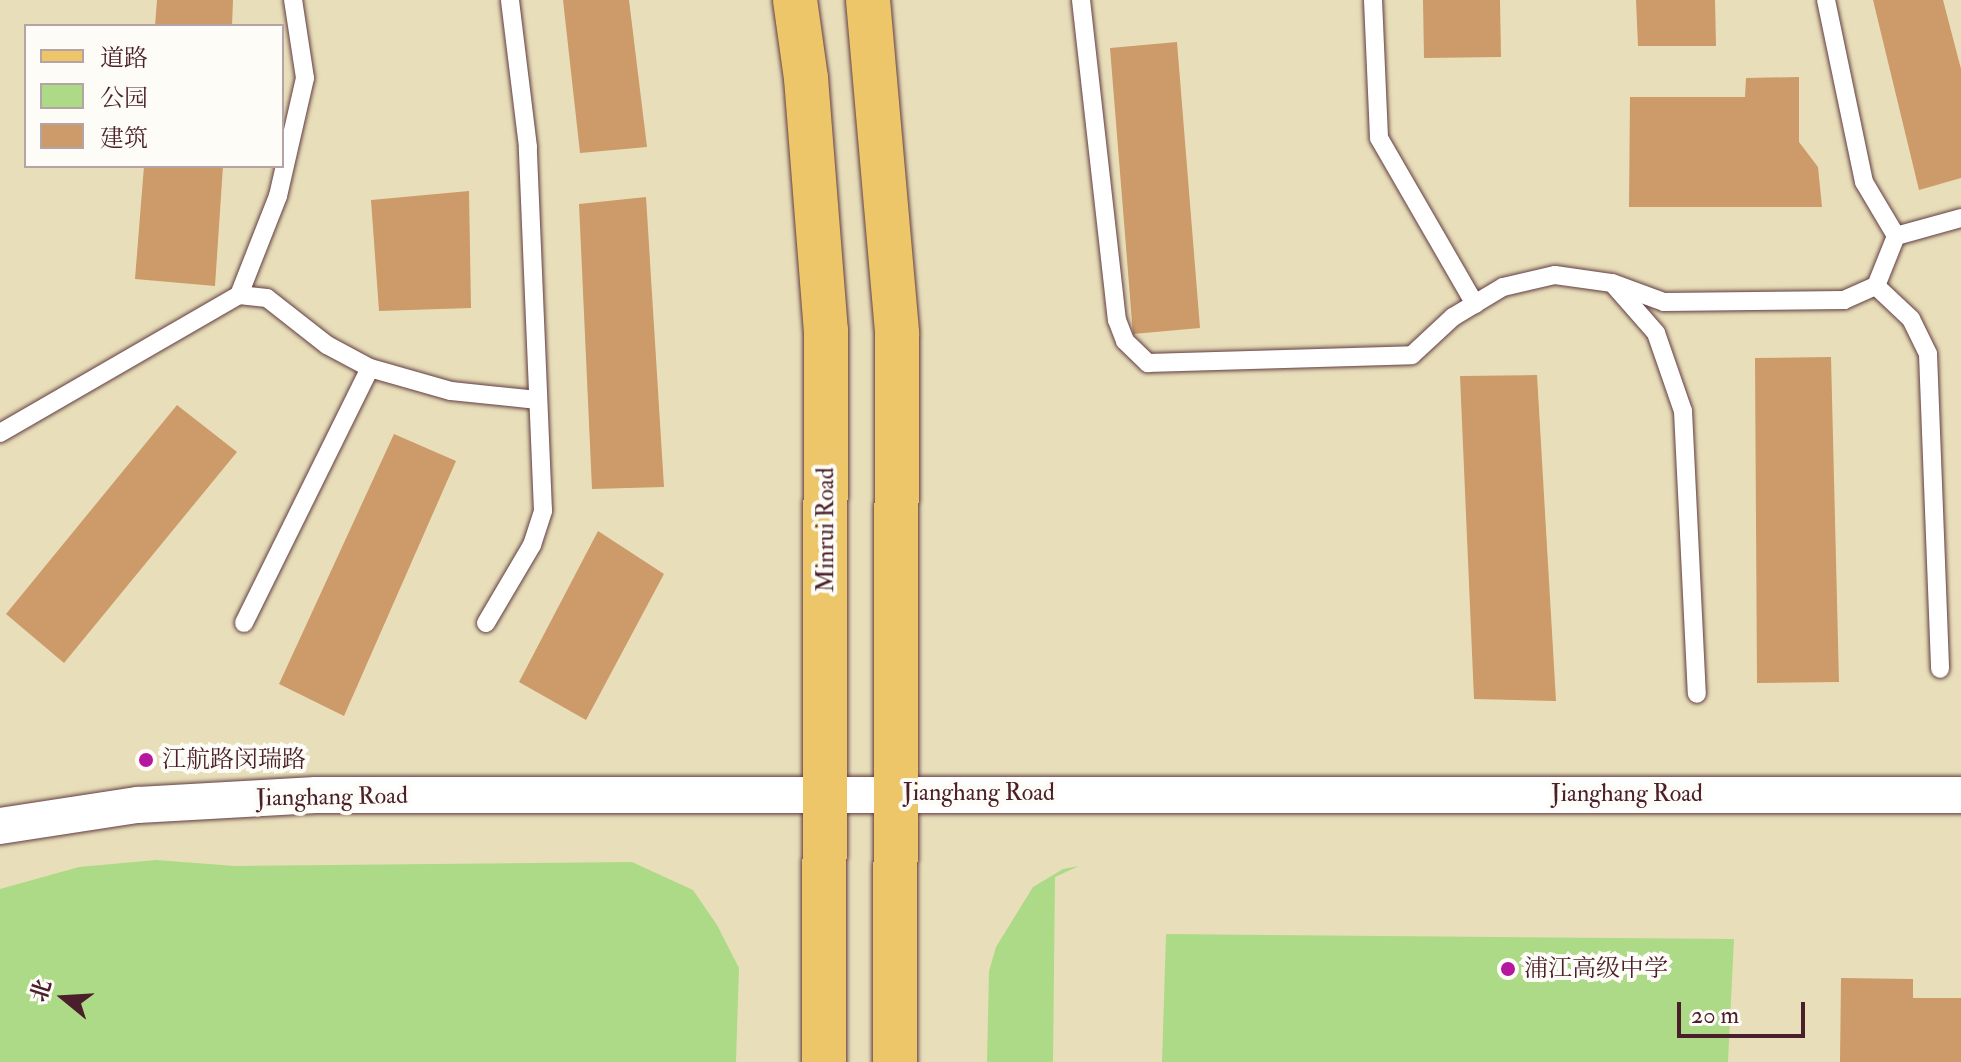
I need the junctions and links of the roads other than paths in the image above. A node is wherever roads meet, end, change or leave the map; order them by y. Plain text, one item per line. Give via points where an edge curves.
1 (293, 0) edge
2 (510, 0) edge
3 (795, 0) edge
4 (868, 0) edge
5 (1081, 0) edge
6 (1373, 0) edge
7 (1826, 0) edge
8 (1961, 218) edge
9 (1896, 236) junction
10 (1612, 283) junction
11 (1876, 286) junction
12 (239, 295) junction
13 (1475, 304) junction
14 (370, 368) junction
15 (538, 400) junction
16 (0, 433) edge
17 (244, 623) dead end
18 (486, 623) dead end
19 (1940, 669) dead end
20 (1697, 694) dead end
21 (898, 792) junction
22 (1961, 795) edge
23 (825, 799) junction
24 (0, 826) edge
25 (824, 1062) edge
26 (895, 1062) edge

1 - 12 lane via 305,78 278,196
2 - 15 lane via 528,147
3 - 23 main road, Minrui Road via 826,330
4 - 21 main road via 897,333
5 - 13 lane via 1117,320 1125,341 1148,363 1412,355
6 - 13 lane via 1379,138
7 - 9 lane via 1864,182
8 - 9 lane
9 - 11 lane
10 - 11 lane via 1664,302 1844,300
10 - 13 lane via 1555,275 1503,287
10 - 20 lane via 1656,333 1683,411
11 - 19 lane via 1911,319 1928,354
12 - 14 lane via 267,298 327,345
12 - 16 lane
14 - 15 lane via 451,391
14 - 17 lane
15 - 18 lane via 543,511 532,545
21 - 22 street, Jianghang Road
21 - 23 street, Jianghang Road
21 - 26 main road
23 - 24 street, Jianghang Road via 316,795 138,805
23 - 25 main road, Minrui Road

